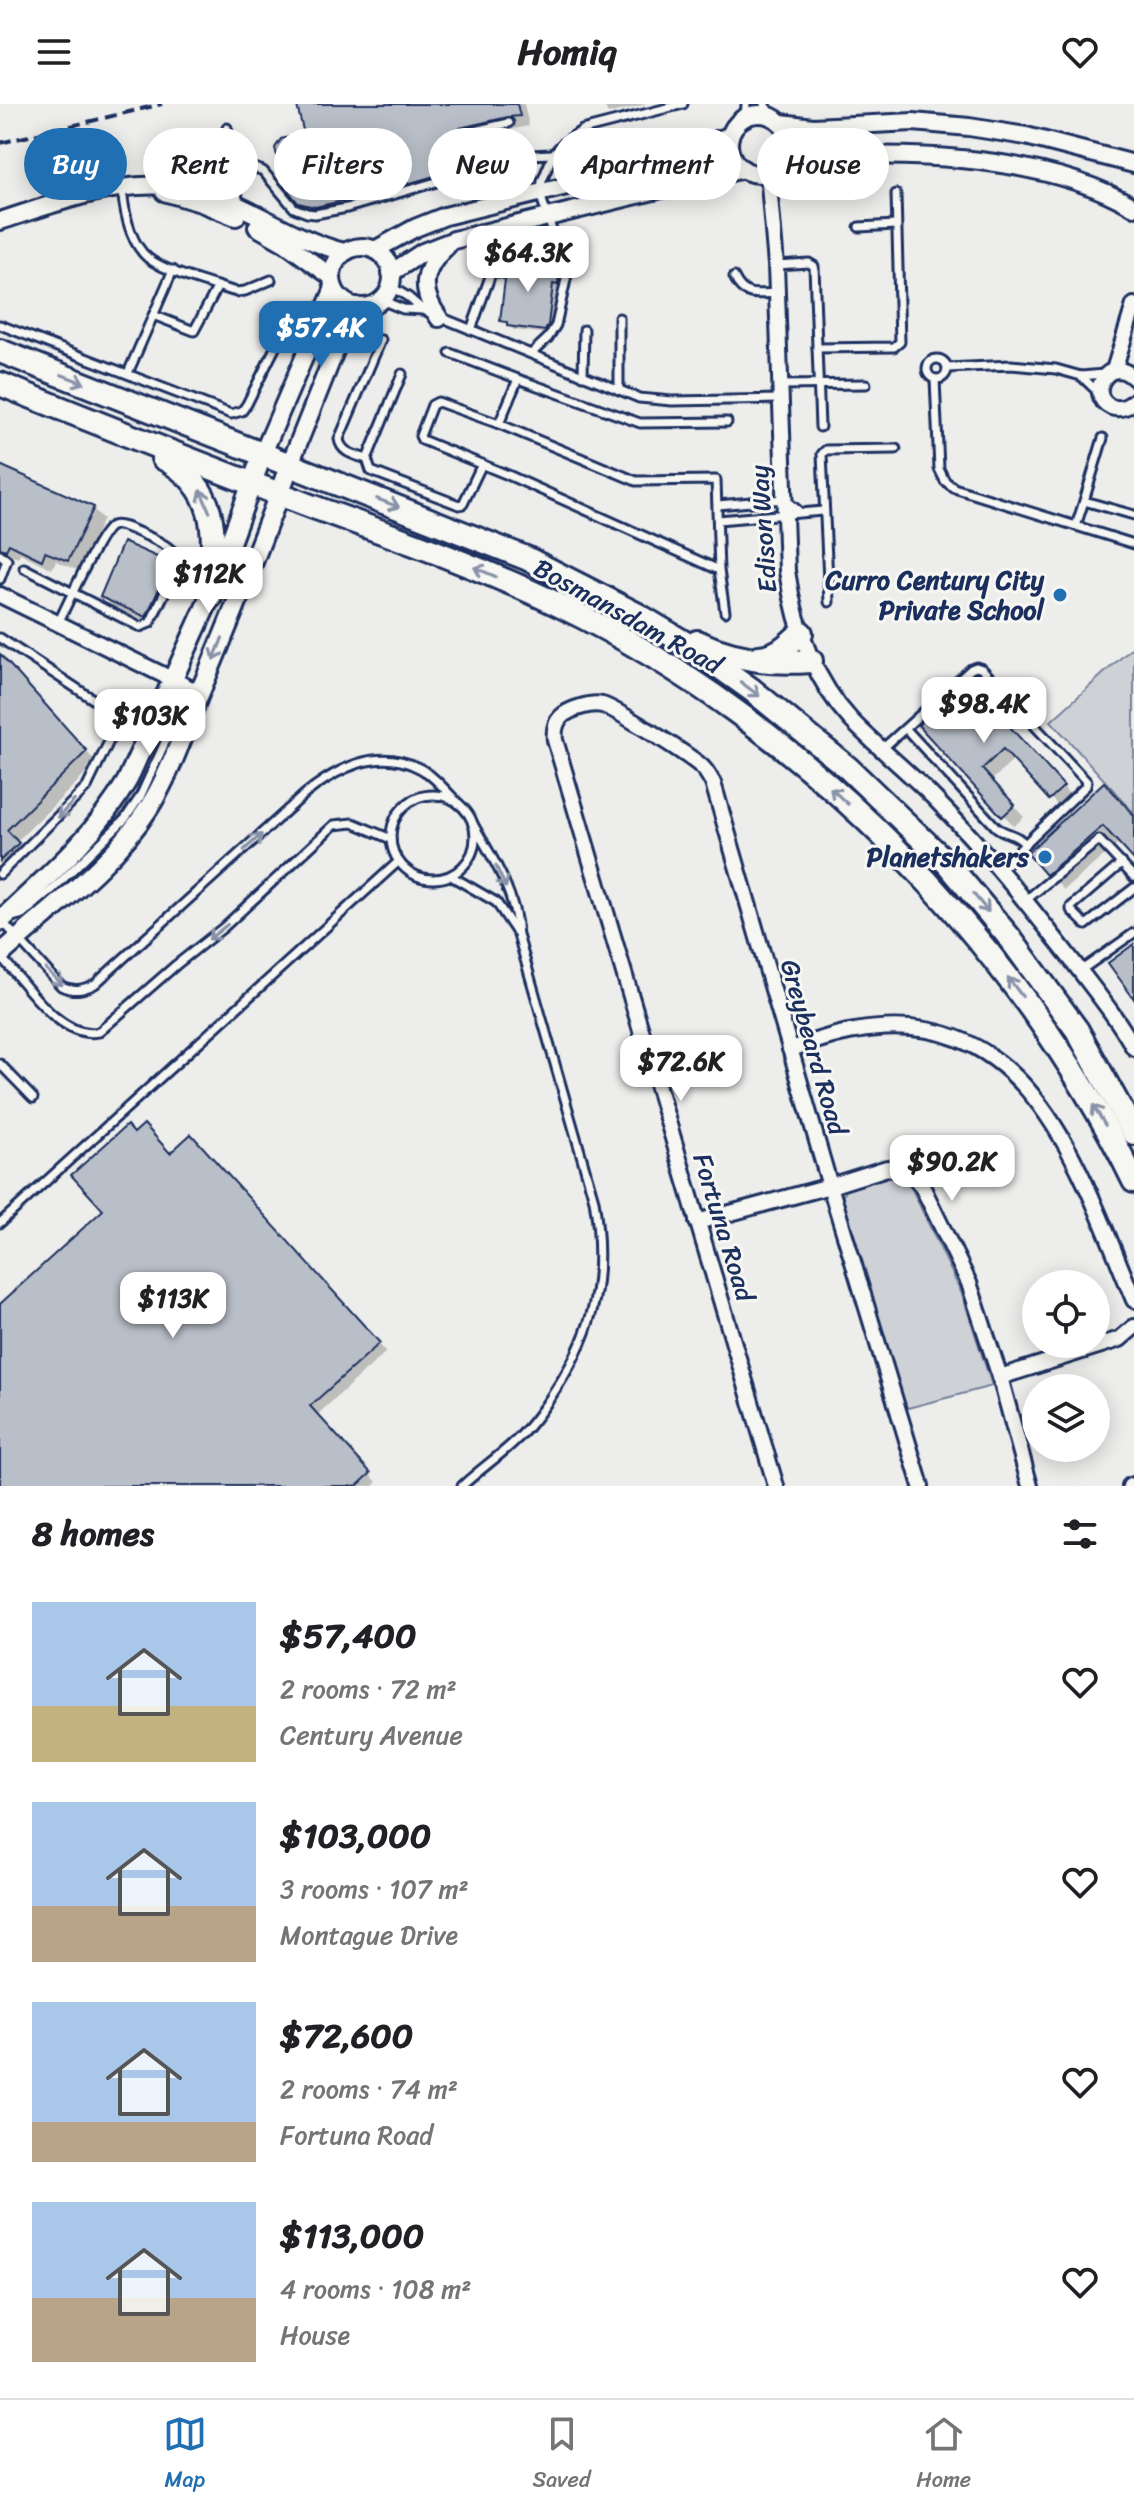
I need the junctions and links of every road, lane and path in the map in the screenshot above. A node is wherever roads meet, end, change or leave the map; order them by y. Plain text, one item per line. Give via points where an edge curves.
1 (683, 104) edge
2 (745, 111) edge
3 (773, 115) edge
4 (509, 123) dead end
5 (490, 128) edge
6 (590, 128) edge
7 (734, 128) edge
8 (553, 154) joint
9 (537, 155) edge
10 (889, 156) edge
11 (1134, 164) edge
12 (258, 169) edge
13 (743, 169) joint
14 (757, 173) edge
15 (428, 184) edge
16 (127, 186) edge
17 (553, 190) edge
18 (540, 194) junction
19 (896, 194) dead end
20 (66, 200) edge
21 (123, 200) edge
22 (237, 200) edge
23 (770, 200) edge
24 (1134, 207) edge
25 (238, 212) junction
26 (547, 217) junction
27 (0, 221) edge
28 (896, 225) junction
29 (859, 227) dead end
30 (454, 240) junction
31 (557, 245) junction
32 (375, 250) junction
33 (344, 252) junction
34 (776, 265) junction
35 (173, 270) junction
36 (734, 277) dead end
37 (271, 280) dead end
38 (333, 283) junction
39 (218, 286) junction
40 (387, 286) junction
41 (777, 293) junction
42 (1134, 305) edge
43 (356, 306) junction
44 (423, 310) junction
45 (153, 315) junction
46 (439, 318) junction
47 (619, 318) dead end
48 (0, 325) edge
49 (471, 330) junction
50 (584, 330) dead end
51 (381, 340) dead end
52 (275, 348) dead end
53 (817, 348) junction
54 (0, 351) edge
55 (450, 353) dead end
56 (532, 353) junction
57 (947, 368) junction
58 (1111, 372) junction
59 (128, 373) junction
60 (402, 374) dead end
61 (1133, 375) edge
62 (583, 376) junction
63 (1081, 376) junction
64 (518, 379) junction
65 (935, 379) junction
66 (0, 384) edge
67 (866, 384) dead end
68 (818, 385) junction
69 (619, 390) junction
70 (780, 392) junction
71 (1100, 395) junction
72 (1132, 404) edge
73 (87, 419) junction
74 (727, 422) dead end
75 (499, 424) junction
76 (820, 427) dead end
77 (1103, 438) dead end
78 (896, 449) dead end
79 (263, 453) junction
80 (367, 459) junction
81 (482, 464) junction
82 (285, 479) junction
83 (251, 482) junction
84 (784, 499) junction
85 (1084, 501) junction
86 (718, 505) junction
87 (823, 511) junction
88 (792, 514) junction
89 (1134, 515) edge
90 (718, 520) junction
91 (1076, 526) junction
92 (1134, 544) edge
93 (0, 554) edge
94 (24, 568) dead end
95 (719, 570) junction
96 (0, 579) edge
97 (73, 593) junction
98 (0, 595) edge
99 (210, 597) junction
100 (829, 602) dead end
101 (725, 612) dead end
102 (638, 615) junction
103 (58, 624) junction
104 (801, 633) junction
105 (0, 638) edge
106 (745, 657) junction
107 (811, 661) junction
108 (172, 680) junction
109 (200, 693) junction
110 (571, 711) joint
111 (906, 729) junction
112 (882, 749) junction
113 (460, 805) junction
114 (473, 824) junction
115 (391, 839) junction
116 (1025, 844) junction
117 (399, 861) junction
118 (1122, 863) junction
119 (1001, 870) junction
120 (0, 874) edge
121 (451, 876) junction
122 (1134, 877) edge
123 (1134, 888) edge
124 (1026, 900) junction
125 (0, 920) edge
126 (1134, 933) edge
127 (518, 935) junction
128 (18, 938) junction
129 (0, 955) edge
130 (1080, 971) junction
131 (1132, 1039) edge
132 (790, 1049) junction
133 (0, 1064) edge
134 (33, 1098) dead end
135 (1134, 1133) edge
136 (1134, 1181) edge
137 (830, 1186) junction
138 (697, 1222) junction
139 (0, 1223) edge
140 (1134, 1300) edge
141 (1134, 1327) edge
142 (1000, 1377) junction
143 (462, 1486) edge
144 (776, 1486) edge
145 (921, 1486) edge
146 (1030, 1486) edge

1 - 6 lane
2 - 3 street
2 - 7 street
3 - 11 street via 813,127 913,122 969,127
4 - 5 lane
8 - 9 lane
8 - 18 lane
10 - 24 street via 997,164 1075,181
12 - 15 lane via 294,208 315,214
13 - 14 street
13 - 26 street
16 - 25 street via 189,187
17 - 18 street
18 - 26 lane
18 - 32 street via 433,219
19 - 28 lane
20 - 27 street
21 - 35 lane via 139,245 150,259
22 - 25 lane
23 - 34 street, Edison Way
25 - 33 street
25 - 38 street
26 - 30 street
26 - 31 lane
28 - 29 lane
28 - 53 lane via 900,342
30 - 40 street via 423,252
30 - 46 street via 427,274 429,299
31 - 49 lane via 497,257
31 - 56 lane via 567,275 556,325
32 - 33 street
32 - 40 street via 386,259
33 - 38 street via 336,260
34 - 41 street, Edison Way
34 - 53 lane via 813,265
35 - 39 lane
35 - 45 lane
36 - 41 lane via 745,292
37 - 39 lane via 241,292
38 - 43 street via 343,301
38 - 79 street
39 - 45 lane via 194,331
40 - 43 street via 369,306
40 - 44 lane
40 - 44 lane via 407,310
41 - 70 street, Edison Way
42 - 58 street
43 - 82 street
44 - 46 lane
45 - 59 lane
46 - 49 lane
47 - 69 lane
48 - 59 lane
49 - 56 lane
50 - 62 lane
51 - 80 lane via 339,439 344,450
52 - 59 lane via 247,404 231,414
53 - 68 lane
54 -> 79 main road
55 - 64 lane
56 - 62 lane
57 - 63 lane via 1011,365
57 - 65 lane
57 - 65 lane via 943,360 931,360 927,371
58 - 61 street
58 - 63 lane
58 - 71 street via 1100,383
60 - 80 lane
62 - 69 lane
63 - 71 lane
64 - 74 lane via 640,423
64 - 75 lane
65 - 91 lane via 939,469 945,481
66 - 73 main road, Bosmansdam Road
67 - 68 lane
68 - 70 lane
68 - 76 lane
69 - 70 lane via 654,401
70 - 84 street, Edison Way
71 - 72 street via 1108,405
73 - 83 main road, Bosmansdam Road
99 -> 73 main road via 213,527 198,486 168,461
75 - 81 lane via 438,402 432,405 421,438
75 - 86 lane via 636,481 715,479
77 - 85 lane
78 - 87 lane via 823,452
79 - 82 main road via 267,470
79 - 83 main road
80 - 81 lane via 371,471 460,506
81 - 95 lane
82 - 83 main road, Bosmansdam Road
82 -> 102 main road, Bosmansdam Road via 526,558
82 -> 109 main road
136 -> 82 main road, Bosmansdam Road via 1069,1063 1019,991 925,880 829,787 678,670 563,606
83 - 99 main road
84 - 86 lane
84 - 88 street, Edison Way
85 - 89 lane
85 - 91 lane
86 - 90 lane
87 - 88 lane
87 - 100 lane
88 - 90 lane
88 - 104 street, Edison Way via 787,571
90 - 95 lane
91 - 92 lane
93 - 96 lane via 7,560
94 - 97 lane
95 - 101 lane
97 - 97 lane via 147,626 178,558 150,537 113,525 103,534
97 - 103 lane
98 - 103 street
99 - 108 main road
102 - 106 main road
102 -> 135 main road, Bosmansdam Road via 752,690 848,768 947,863 1077,1030
103 - 108 street
104 - 106 main road via 776,654
104 - 107 street, Edison Way
105 -> 120 lane via 108,709 114,723 87,787
106 - 107 main road
107 - 112 street, Edison Way via 835,700
108 - 109 street
108 - 125 main road via 116,799 74,851
109 - 128 main road via 165,777 128,836
110 - 132 street, Greybeard Road via 605,705 708,775
110 - 138 street, Fortuna Road via 560,717 555,740
111 - 112 lane
111 - 116 lane via 996,827
111 - 116 lane via 971,669 982,669 1087,782
112 - 119 street, Edison Way
113 - 114 lane
113 - 115 lane via 434,795 420,797 398,813
128 -> 113 lane via 61,986 73,991 95,984 305,794 354,764 386,760 418,767
114 - 121 lane via 469,860
114 -> 127 lane via 509,894
115 - 117 lane
115 -> 129 lane via 353,823 334,825 99,1032 65,1026
116 - 119 lane
117 - 121 lane via 414,876
117 - 139 lane
118 - 122 lane
118 - 123 lane via 1071,910 1086,925
118 - 124 lane via 1098,840
119 - 124 street, Edison Way
121 - 127 lane via 496,902
124 - 130 street, Edison Way
125 - 128 lane
126 - 130 lane
127 - 143 lane via 594,1200 599,1273 585,1339 568,1371 515,1441
128 - 129 main road
130 - 131 street, Edison Way
132 - 137 street, Greybeard Road
132 - 140 street via 855,1031 900,1028 938,1031 1002,1063 1029,1088 1057,1127
133 - 134 lane
137 - 138 street
137 - 142 street via 887,1168 915,1176 969,1283
137 - 145 street, Greybeard Road
138 - 144 street, Fortuna Road
141 - 142 street via 1120,1339
142 - 146 street

